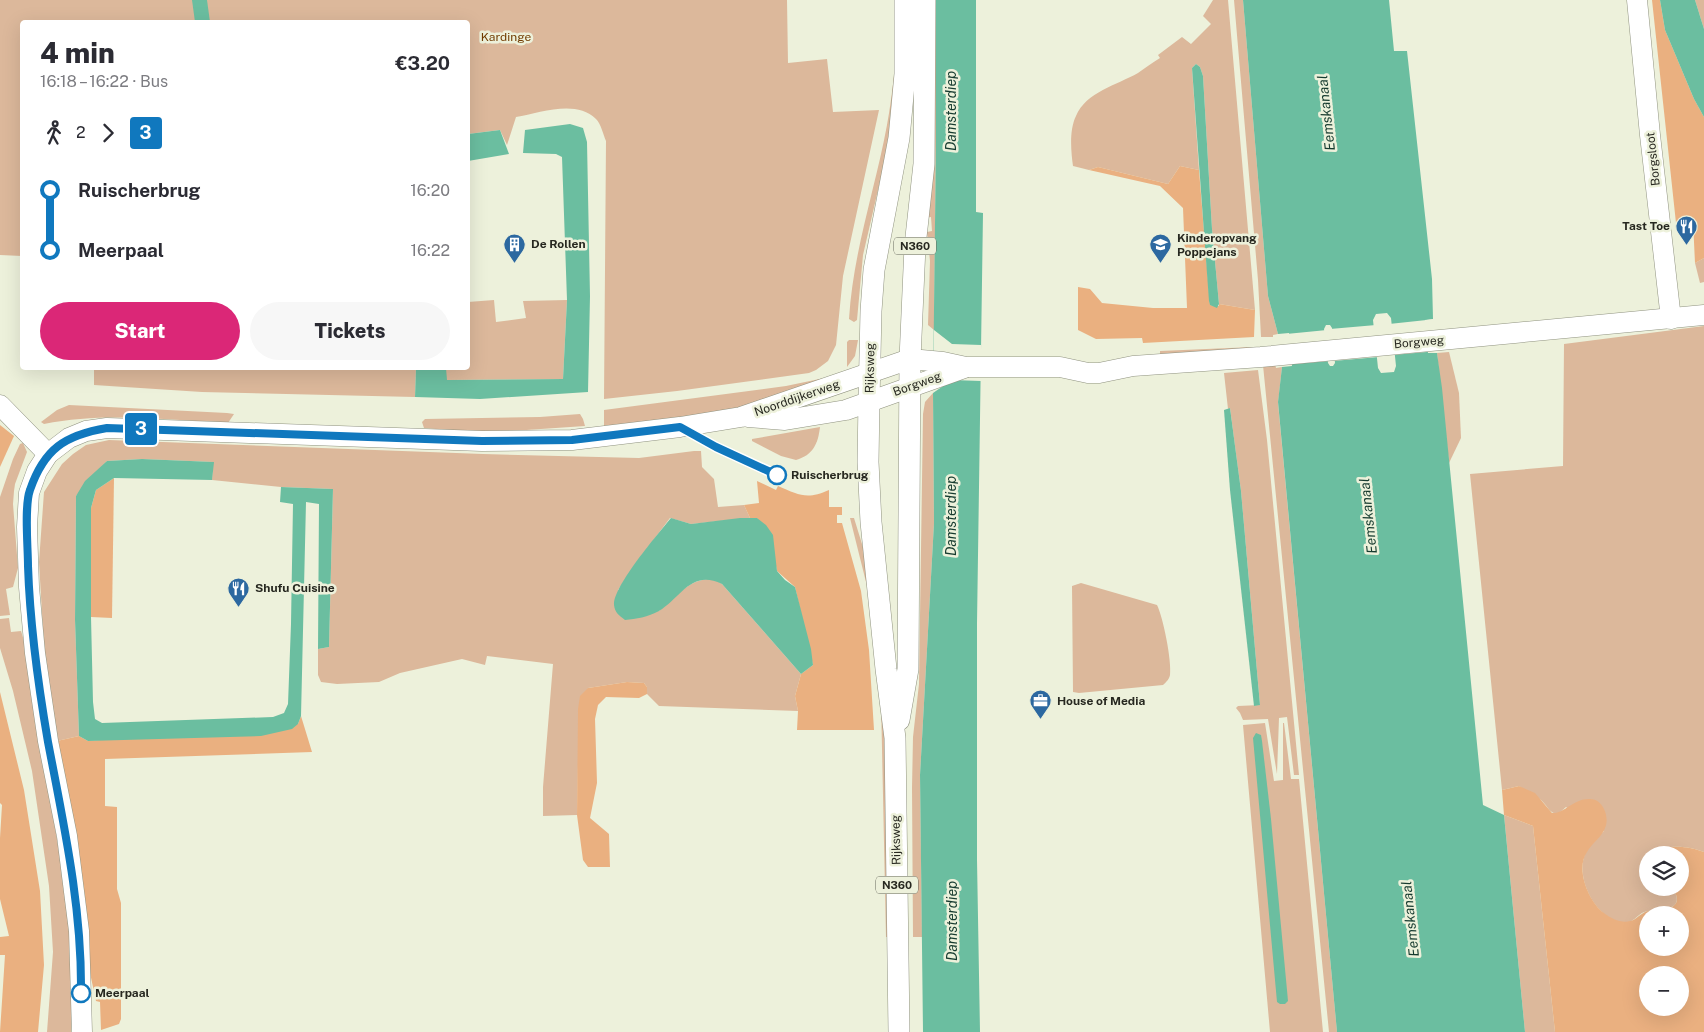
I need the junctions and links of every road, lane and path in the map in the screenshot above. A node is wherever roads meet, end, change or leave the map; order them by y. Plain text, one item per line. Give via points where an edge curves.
1 (906, 0) edge
2 (925, 0) edge
3 (1637, 0) edge
4 (889, 31) dead end
5 (905, 64) junction
6 (1704, 315) edge
7 (1671, 318) junction
8 (910, 360) junction
9 (933, 369) junction
10 (869, 373) junction
11 (910, 386) junction
12 (869, 401) junction
13 (0, 406) edge
14 (741, 416) junction
15 (48, 454) junction
16 (895, 738) junction
17 (81, 1030) edge
18 (899, 1032) edge

1 - 5 main road, Rijksweg / N360
2 - 8 main road, Rijksweg / N360 via 924,156 915,246
3 - 7 main road, Borgsloot
4 - 5 main road
5 - 10 main road, Rijksweg / N360 via 898,144 874,270
6 - 7 main road, Borgweg
7 - 9 main road, Borgweg via 1275,356 1133,366 1094,373 1060,367
8 - 9 main road, Borgweg
8 - 10 main road, Noorddijkerweg
8 - 11 main road, Rijksweg / N360
9 - 11 main road, Borgweg
10 - 12 main road, Rijksweg / N360
10 - 14 main road, Noorddijkerweg
11 - 12 main road, Borgweg
11 - 16 main road, Rijksweg / N360 via 908,668
12 - 14 main road, Noorddijkerweg via 846,410 785,420
12 - 16 main road, Rijksweg / N360 via 871,522
13 - 15 main road
14 - 15 main road, Noorddijkerweg via 671,428 542,441 107,428 69,438
15 - 17 main road via 29,493 29,587 35,653 67,836 79,931
16 - 18 main road, Rijksweg / N360

